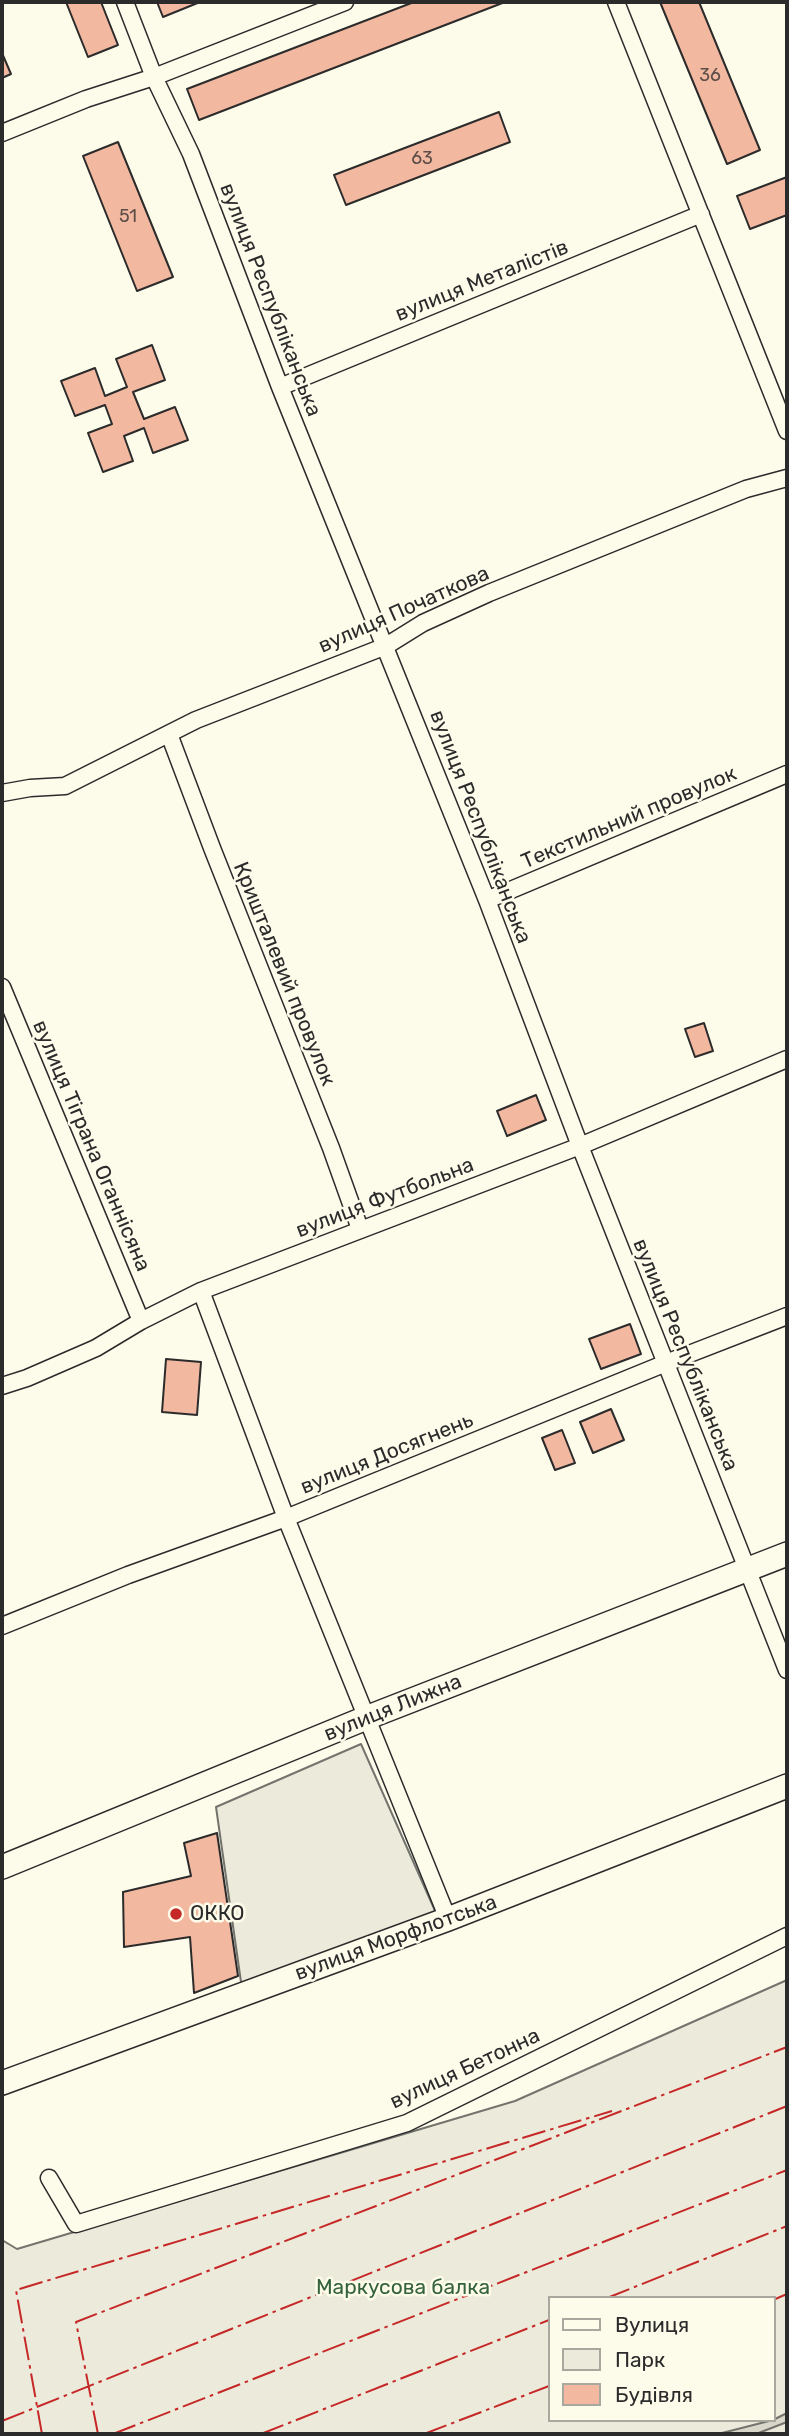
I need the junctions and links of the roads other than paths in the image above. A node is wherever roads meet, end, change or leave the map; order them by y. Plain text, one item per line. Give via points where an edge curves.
1 (125, 2) edge
2 (345, 2) edge
3 (616, 2) edge
4 (155, 77) junction
5 (2, 133) edge
6 (701, 214) junction
7 (280, 387) junction
8 (787, 431) edge
9 (787, 478) edge
10 (386, 646) junction
11 (169, 734) junction
12 (787, 774) edge
13 (2, 793) edge
14 (487, 900) junction
15 (2, 987) edge
16 (787, 1059) edge
17 (580, 1146) junction
18 (360, 1229) junction
19 (201, 1291) junction
20 (787, 1316) edge
21 (141, 1321) junction
22 (666, 1363) junction
23 (2, 1386) edge
24 (286, 1518) junction
25 (787, 1554) edge
26 (747, 1570) junction
27 (2, 1626) edge
28 (787, 1670) edge
29 (366, 1718) junction
30 (787, 1786) edge
31 (2, 1867) edge
32 (448, 1919) junction
33 (787, 1936) edge
34 (2, 2083) edge
35 (49, 2178) dead end

1 - 4 street, вулиця Республіканська
2 - 4 street
3 - 6 street
4 - 5 street
4 - 7 street, вулиця Республіканська via 191,154
6 - 7 street, вулиця Металістів
6 - 8 street
7 - 10 street, вулиця Республіканська
9 - 10 street, вулиця Початкова via 746,489 489,593 423,623
10 - 11 street, вулиця Початкова
10 - 14 street, вулиця Республіканська
11 - 13 street, вулиця Початкова via 65,786
11 - 18 street, Кришталевий провулок
12 - 14 street, Текстильний провулок
14 - 17 street, вулиця Республіканська
15 - 21 street, вулиця Тіграна Оганнісяна
16 - 17 street, вулиця Футбольна
17 - 18 street, вулиця Футбольна
17 - 22 street, вулиця Республіканська
18 - 19 street, вулиця Футбольна
19 - 21 street, вулиця Футбольна
19 - 24 street
20 - 22 street, вулиця Досягнень
21 - 23 street, вулиця Футбольна via 96,1348
22 - 24 street, вулиця Досягнень
22 - 26 street, вулиця Республіканська
24 - 27 street, вулиця Досягнень
24 - 29 street
25 - 26 street, вулиця Лижна
26 - 28 street, вулиця Республіканська
26 - 29 street, вулиця Лижна
29 - 31 street, вулиця Лижна
29 - 32 street
30 - 32 street, вулиця Морфлотська
32 - 34 street, вулиця Морфлотська
33 - 35 street, вулиця Бетонна via 407,2123 76,2224

